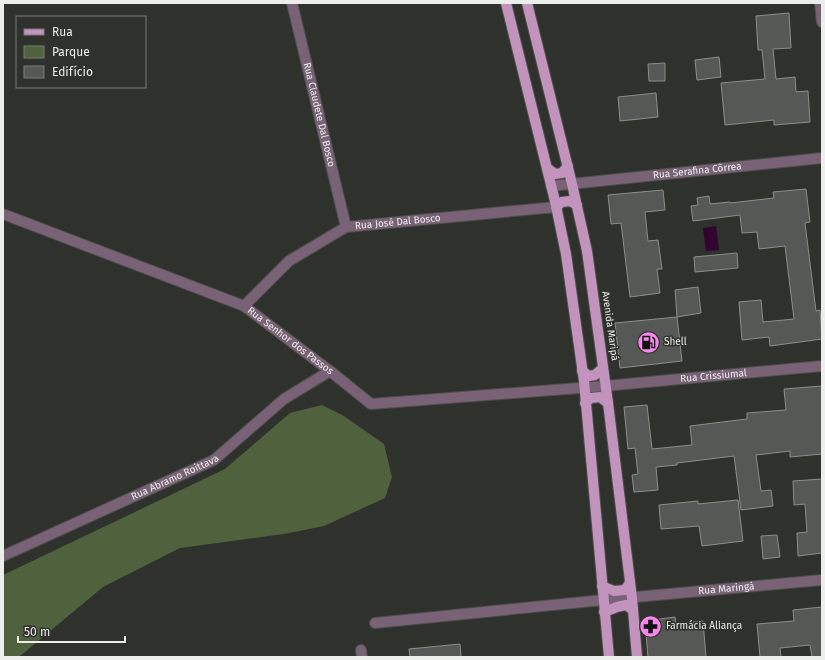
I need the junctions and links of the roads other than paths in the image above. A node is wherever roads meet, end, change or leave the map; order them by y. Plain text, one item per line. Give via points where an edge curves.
1 (292, 3) edge
2 (506, 3) edge
3 (527, 3) edge
4 (820, 3) edge
5 (822, 22) edge
6 (822, 158) edge
7 (568, 166) junction
8 (547, 168) junction
9 (572, 184) junction
10 (551, 186) junction
11 (577, 205) junction
12 (556, 207) junction
13 (3, 214) edge
14 (346, 227) junction
15 (244, 306) junction
16 (822, 366) edge
17 (603, 368) junction
18 (330, 371) junction
19 (582, 371) junction
20 (605, 386) junction
21 (584, 387) junction
22 (585, 403) junction
23 (608, 403) junction
24 (3, 556) edge
25 (822, 580) edge
26 (630, 584) junction
27 (602, 586) junction
28 (632, 598) junction
29 (603, 600) junction
30 (633, 610) junction
31 (604, 612) junction
32 (375, 623) dead end
33 (609, 657) edge
34 (637, 657) edge

1 - 14 street, Rua Claudete Dal Bosco
2 - 8 main road
3 - 7 main road, Avenida Maripá
4 - 5 street
6 - 9 street, Rua Serafina Côrrea
7 - 8 main road via 562,173 555,174
7 - 9 main road, Avenida Maripá
8 - 10 main road
9 - 10 street, Rua Serafina Côrrea
9 - 11 main road, Avenida Maripá
10 - 12 main road
11 - 12 main road via 570,201 562,202
11 - 17 main road, Avenida Maripá via 587,251
12 - 14 street, Rua José Dal Bosco
12 - 19 main road via 566,254
13 - 15 street, Rua Senhor dos Passos
14 - 15 street, Rua José Dal Bosco via 289,261
15 - 18 street, Rua Senhor dos Passos
16 - 20 street, Rua Crissiumal
17 - 19 main road via 595,375 588,376
17 - 20 main road, Avenida Maripá
18 - 21 street, Rua Senhor dos Passos via 372,404
18 - 24 street, Rua Abramo Roittava via 284,399 214,460
19 - 21 main road
20 - 21 street, Rua Crissiumal
20 - 23 main road, Avenida Maripá
21 - 22 main road
22 - 23 main road via 591,398 600,397
22 - 27 main road
23 - 26 main road, Avenida Maripá
25 - 28 street, Rua Maringá
26 - 27 main road via 625,590 614,591
26 - 28 main road, Avenida Maripá
27 - 29 main road
28 - 29 street, Rua Maringá
28 - 30 main road, Avenida Maripá
29 - 31 main road
29 - 32 street, Rua Maringá
30 - 31 main road via 626,605
30 - 34 main road, Avenida Maripá
31 - 33 main road

